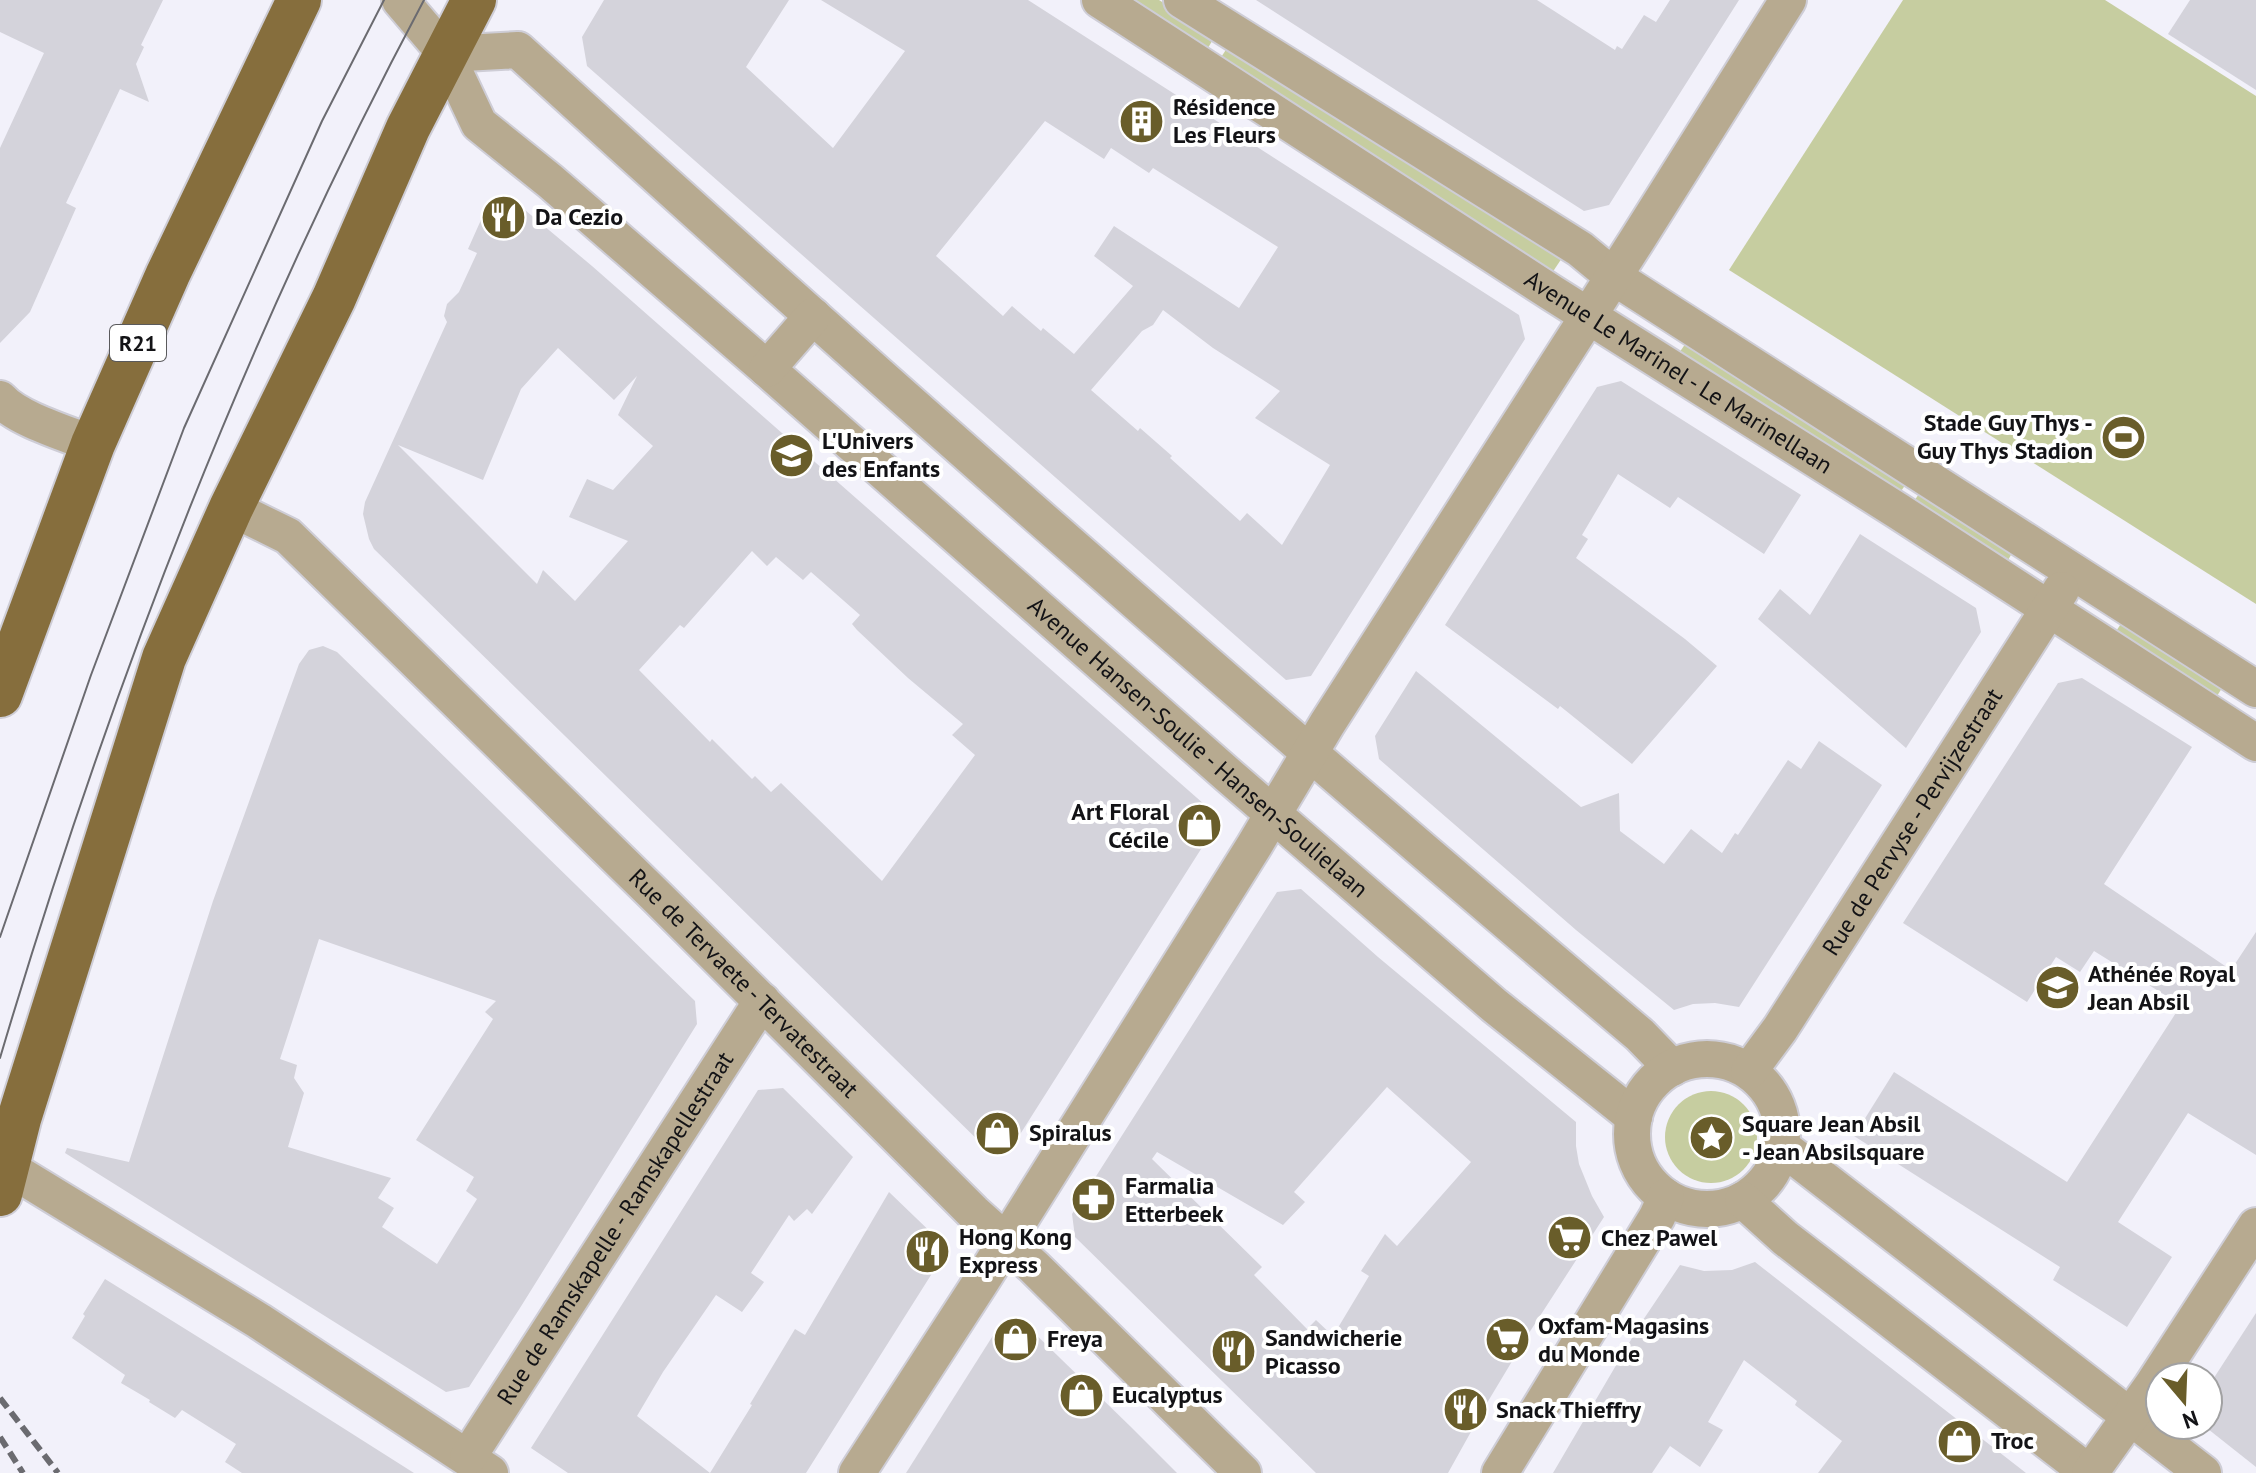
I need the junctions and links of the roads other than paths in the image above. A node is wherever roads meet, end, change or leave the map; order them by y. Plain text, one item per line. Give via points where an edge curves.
1 (299, 0) edge
2 (400, 0) edge
3 (474, 0) edge
4 (1100, 0) edge
5 (1182, 0) edge
6 (1788, 0) edge
7 (446, 54) junction
8 (1614, 277) junction
9 (813, 316) junction
10 (1589, 316) junction
11 (767, 369) junction
12 (0, 399) edge
13 (93, 444) junction
14 (231, 508) junction
15 (2073, 572) junction
16 (2048, 609) junction
17 (2256, 689) edge
18 (0, 695) edge
19 (2256, 743) edge
20 (1310, 754) junction
21 (1273, 813) junction
22 (762, 1001) junction
23 (1672, 1068) junction
24 (1749, 1071) junction
25 (1634, 1117) junction
26 (1782, 1147) junction
27 (3, 1181) edge
28 (1666, 1197) junction
29 (1743, 1200) junction
30 (2256, 1226) edge
31 (1005, 1241) junction
32 (2131, 1416) junction
33 (479, 1465) edge
34 (857, 1473) edge
35 (1243, 1473) edge
36 (1500, 1473) edge
37 (2089, 1473) edge
38 (2203, 1473) edge

1 - 13 main road, R21
2 - 7 street, Avenue Hansen-Soulie - Hansen-Soulielaan
3 - 7 main road
4 - 10 street, Avenue Le Marinel - Le Marinellaan
5 - 8 street, Avenue Le Marinel - Le Marinellaan via 1580,249
6 - 8 street
7 - 9 street via 518,50
7 - 11 street, Avenue Hansen-Soulie - Hansen-Soulielaan via 479,124
7 - 14 main road
8 - 10 street
8 - 15 street, Avenue Le Marinel - Le Marinellaan
9 - 11 street
9 - 20 street
10 - 16 street, Avenue Le Marinel - Le Marinellaan
10 - 20 street
11 - 21 street, Avenue Hansen-Soulie - Hansen-Soulielaan
12 - 13 street via 39,423
13 - 18 main road, R21
14 - 22 street, Rue de Tervaete - Tervatestraat via 288,536
14 - 27 main road via 164,658
15 - 16 street, Rue de Pervyse - Pervijzestraat
15 - 17 street, Avenue Le Marinel - Le Marinellaan
16 - 19 street, Avenue Le Marinel - Le Marinellaan
16 - 24 street, Rue de Pervyse - Pervijzestraat
20 - 21 street
20 - 23 street
21 - 25 street, Avenue Hansen-Soulie - Hansen-Soulielaan via 1495,1006
21 - 31 street
22 - 31 street, Rue de Tervaete - Tervatestraat
22 - 33 street, Rue de Ramskapelle - Ramskapellestraat
23 - 24 street via 1703,1059
23 - 25 street via 1642,1096
24 - 26 street via 1780,1112
25 - 28 street via 1634,1153 1641,1170
26 - 29 street via 1769,1177
26 - 32 street
27 - 33 street via 259,1321
28 - 29 street via 1704,1209
28 - 36 street
29 - 37 street
30 - 32 street
31 - 34 street
31 - 35 street, Rue de Tervaete - Tervatestraat
32 - 37 street
32 - 38 street

